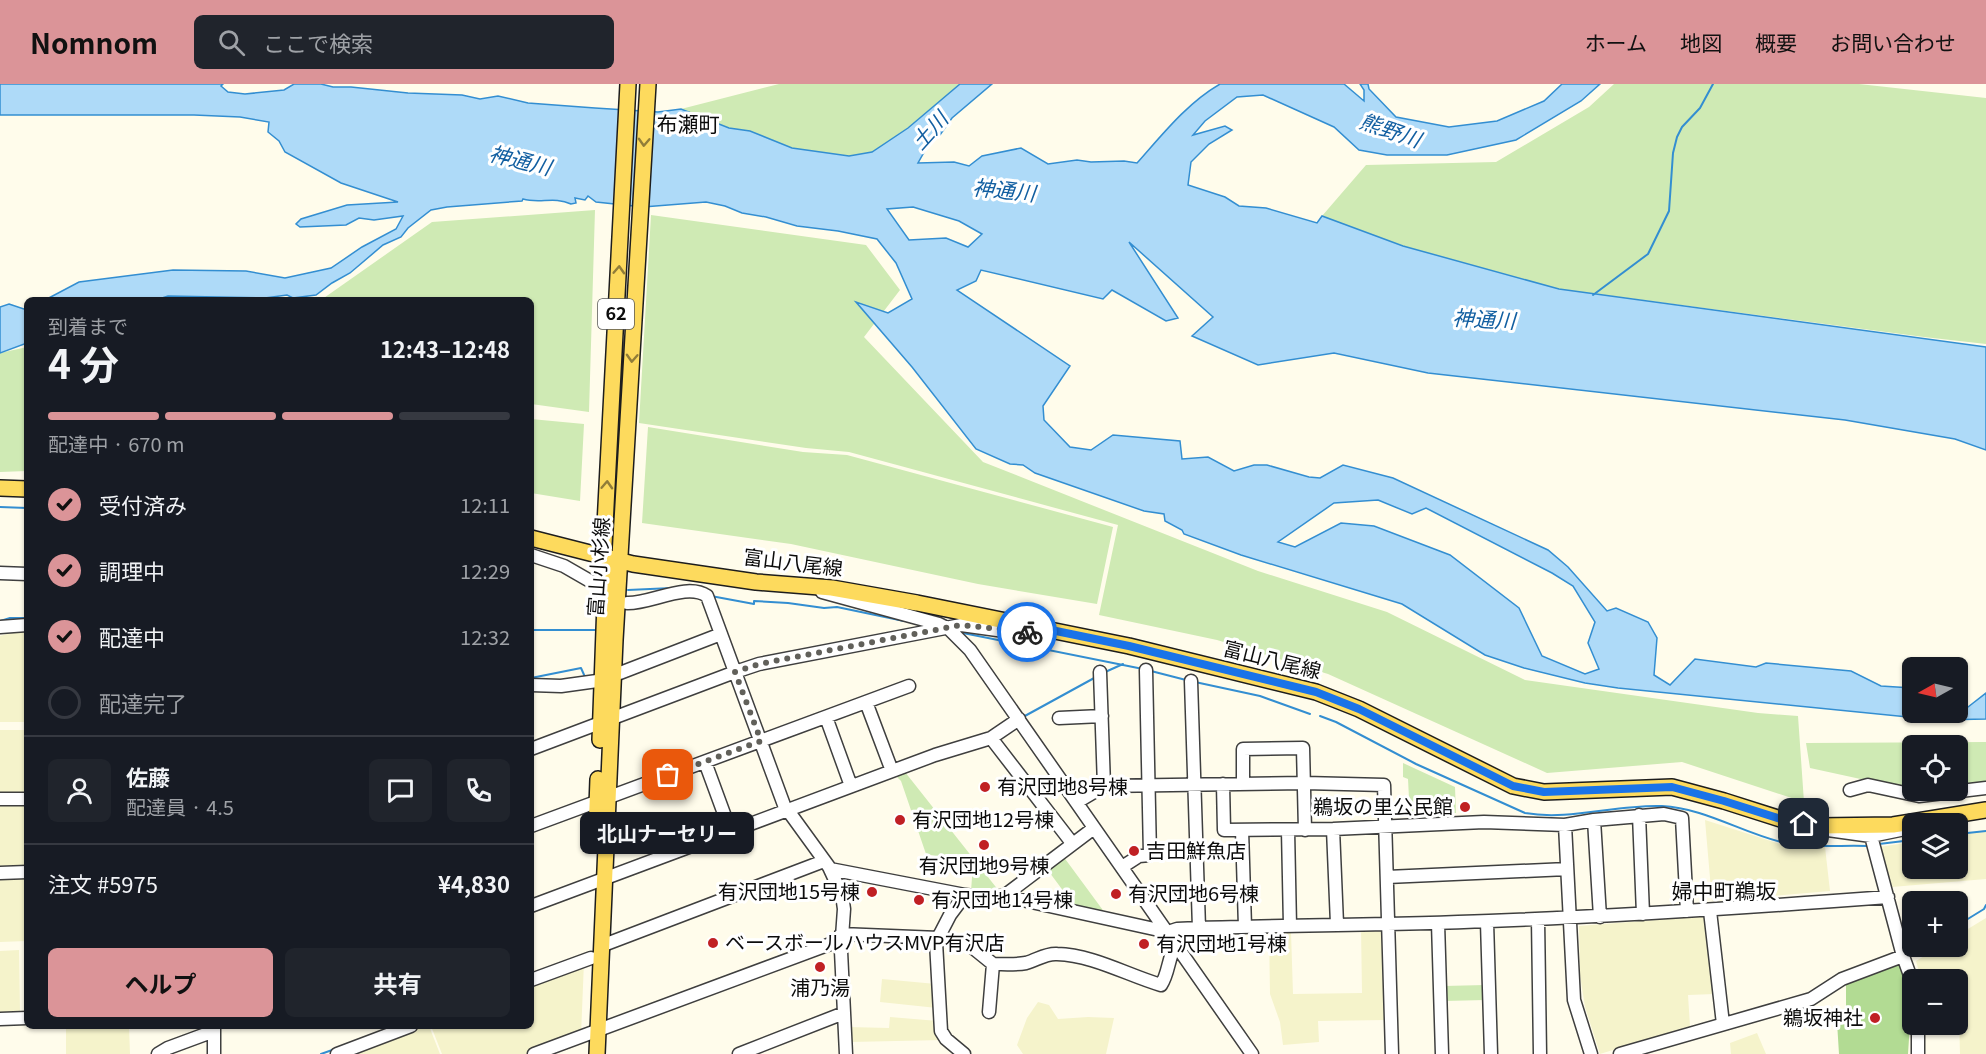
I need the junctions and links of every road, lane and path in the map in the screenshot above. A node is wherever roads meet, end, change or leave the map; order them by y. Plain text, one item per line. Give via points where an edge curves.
1 (628, 84) edge
2 (648, 84) edge
3 (0, 488) edge
4 (24, 489) edge
5 (534, 539) edge
6 (534, 546) edge
7 (578, 550) junction
8 (604, 551) junction
9 (534, 556) edge
10 (620, 561) junction
11 (0, 573) edge
12 (24, 574) edge
13 (597, 585) dead end
14 (798, 586) junction
15 (627, 603) dead end
16 (24, 625) edge
17 (0, 627) edge
18 (950, 628) junction
19 (1056, 631) junction
20 (721, 634) junction
21 (1146, 670) dead end
22 (735, 672) junction
23 (1100, 672) dead end
24 (620, 673) dead end
25 (597, 681) dead end
26 (1191, 681) dead end
27 (534, 685) edge
28 (909, 686) dead end
29 (866, 702) junction
30 (1102, 716) junction
31 (826, 717) junction
32 (1059, 718) dead end
33 (1019, 719) junction
34 (606, 721) junction
35 (991, 738) junction
36 (761, 741) junction
37 (534, 748) edge
38 (705, 762) junction
39 (892, 771) junction
40 (1305, 783) junction
41 (1194, 784) junction
42 (1223, 784) junction
43 (1243, 784) junction
44 (851, 786) junction
45 (1104, 786) junction
46 (1148, 786) junction
47 (1986, 788) edge
48 (1850, 790) dead end
49 (0, 799) edge
50 (24, 799) edge
51 (602, 799) junction
52 (1077, 802) junction
53 (789, 809) junction
54 (1986, 810) edge
55 (1960, 813) edge
56 (1639, 815) junction
57 (1594, 820) junction
58 (1790, 822) junction
59 (1902, 823) edge
60 (534, 825) edge
61 (1565, 825) junction
62 (1386, 826) junction
63 (1094, 828) junction
64 (1333, 829) junction
65 (730, 830) junction
66 (1242, 830) junction
67 (1288, 830) junction
68 (1305, 830) junction
69 (1902, 830) edge
70 (1871, 836) junction
71 (1072, 843) junction
72 (827, 865) junction
73 (1122, 867) junction
74 (1566, 869) junction
75 (24, 872) edge
76 (0, 873) edge
77 (1387, 877) junction
78 (600, 879) junction
79 (965, 895) junction
80 (1004, 896) junction
81 (1888, 897) junction
82 (534, 905) edge
83 (1687, 911) junction
84 (1710, 911) junction
85 (1643, 914) junction
86 (1600, 917) junction
87 (1569, 918) junction
88 (1538, 919) junction
89 (1487, 921) junction
90 (1437, 923) junction
91 (1337, 924) junction
92 (1389, 924) junction
93 (1290, 926) junction
94 (1245, 927) junction
95 (1199, 928) junction
96 (1168, 932) junction
97 (841, 937) junction
98 (939, 938) junction
99 (1176, 945) junction
100 (596, 952) junction
101 (1904, 958) junction
102 (993, 964) junction
103 (1908, 969) edge
104 (534, 979) edge
105 (989, 1012) dead end
106 (844, 1013) junction
107 (24, 1018) edge
108 (0, 1019) edge
109 (1723, 1024) junction
110 (214, 1029) edge
111 (403, 1029) edge
112 (593, 1032) junction
113 (1918, 1035) edge
114 (158, 1054) edge
115 (214, 1054) edge
116 (337, 1054) edge
117 (534, 1054) edge
118 (587, 1054) edge
119 (597, 1054) edge
120 (739, 1054) edge
121 (846, 1054) edge
122 (964, 1054) edge
123 (1252, 1054) edge
124 (1392, 1054) edge
125 (1442, 1054) edge
126 (1491, 1054) edge
127 (1540, 1054) edge
128 (1591, 1054) edge
129 (1620, 1054) edge
130 (1918, 1054) edge

8 -> 1 main road, 富山小杉線 / 62
2 -> 10 main road, 富山小杉線 / 62
3 - 4 main road
5 - 7 main road, 富山八尾線
6 - 7 street
7 - 8 main road, 富山八尾線
8 - 10 main road, 富山八尾線
8 - 34 main road, 富山小杉線 / 62
9 - 13 street via 564,566
10 - 14 main road, 富山八尾線
10 - 34 main road, 富山小杉線 / 62
11 - 12 street
14 - 18 street
14 - 19 main road, 富山八尾線 via 832,588
15 - 20 street via 682,592 702,593
16 - 17 street
18 - 19 street via 961,625 1019,633
18 - 22 street via 759,664
18 - 33 street
19 - 58 main road, 富山八尾線 via 1316,692 1359,709 1513,786 1544,792 1672,787
20 - 22 street
20 - 24 street
21 - 46 street
22 - 34 street
22 - 36 street
23 - 30 street
25 - 27 street
26 - 41 street
28 - 29 street
29 - 31 street
29 - 39 street
30 - 32 street
30 - 45 street
31 - 36 street
31 - 44 street
33 - 35 street
33 - 52 street
34 - 37 street
34 - 51 main road, 富山小杉線 / 62
35 - 39 street
35 - 71 street
36 - 38 street
36 - 53 street via 784,805
38 - 51 street
38 - 65 street
39 - 44 street
40 - 43 street
40 - 43 street via 1303,748 1243,749
40 - 62 street via 1384,785
40 - 68 street
41 - 42 street
41 - 46 street
41 - 95 street
42 - 43 street
42 - 66 street via 1224,830
44 - 53 street
45 - 46 street
45 - 52 street
46 - 73 street via 1150,855 1139,856
47 - 48 street via 1919,796 1869,785
49 - 50 street
51 - 60 street
51 - 78 main road, 富山小杉線 / 62
52 - 63 street
53 - 65 street
53 - 72 street
54 - 55 main road, 富山八尾線
56 - 57 street
56 - 83 street via 1682,818
56 - 85 street
57 - 61 street
57 - 86 street
58 - 59 main road, 富山八尾線 via 1819,826
58 - 70 street
61 - 62 street via 1484,822
61 - 74 street
62 - 64 street
62 - 77 street
63 - 71 street
63 - 73 street
64 - 68 street
64 - 91 street
65 - 78 street
66 - 67 street
66 - 94 street
67 - 68 street
67 - 93 street
69 - 70 street
70 - 81 street
71 - 80 street
72 - 79 street
72 - 97 street via 842,895
72 - 100 street
73 - 96 street
74 - 77 street
74 - 87 street
75 - 76 street
77 - 92 street
78 - 82 street
78 - 100 main road, 富山小杉線 / 62
79 - 80 street
79 - 98 street
80 - 96 street
81 - 84 street
81 - 101 street
83 - 84 street
83 - 85 street
84 - 109 street
85 - 86 street
86 - 87 street
87 - 88 street
87 - 128 street via 1574,1000
88 - 89 street
88 - 127 street
89 - 90 street
89 - 126 street
90 - 92 street
90 - 125 street
91 - 92 street
91 - 93 street
92 - 124 street
93 - 94 street
94 - 95 street
95 - 96 street
96 - 99 street
97 - 98 street
97 - 106 street
97 - 112 street
98 - 102 street via 967,943
98 - 122 street via 936,942 941,1031
99 - 102 street via 1161,985 1104,963 1057,954 1028,962
99 - 123 street
100 - 104 street
100 - 112 main road, 富山小杉線 / 62
101 - 103 street
101 - 109 street via 1842,979 1811,999
102 - 105 street
106 - 120 street
106 - 121 street
107 - 108 street
109 - 129 street
110 - 114 street
110 - 115 street
111 - 116 street
112 - 117 street
112 - 118 main road, 富山小杉線 / 62
112 - 119 main road, 富山小杉線 / 62
113 - 130 street

